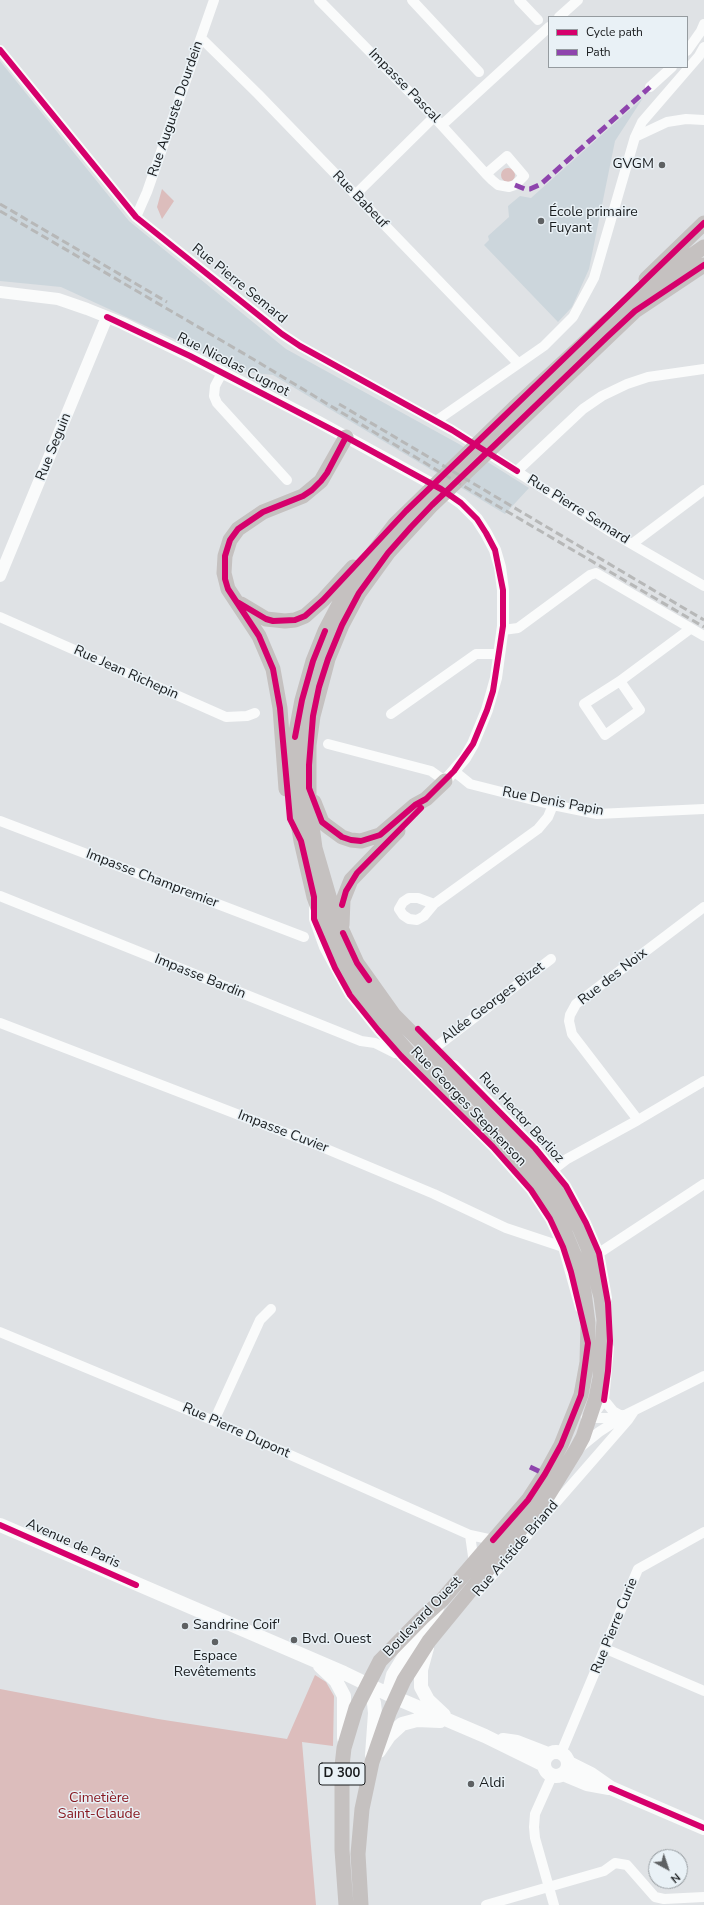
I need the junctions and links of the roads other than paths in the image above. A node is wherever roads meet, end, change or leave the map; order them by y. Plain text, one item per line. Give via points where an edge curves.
1 (214, 0) edge
2 (319, 0) edge
3 (412, 0) edge
4 (519, 0) edge
5 (578, 0) edge
6 (560, 16) edge
7 (538, 20) dead end
8 (704, 24) edge
9 (548, 27) edge
10 (201, 38) junction
11 (704, 47) edge
12 (0, 50) edge
13 (688, 50) edge
14 (671, 68) edge
15 (479, 72) dead end
16 (650, 87) dead end
17 (434, 117) junction
18 (704, 120) edge
19 (442, 125) junction
20 (635, 137) junction
21 (486, 174) dead end
22 (355, 195) junction
23 (136, 217) junction
24 (704, 223) edge
25 (704, 247) edge
26 (704, 265) edge
27 (0, 292) edge
28 (107, 317) junction
29 (518, 363) junction
30 (704, 369) edge
31 (222, 373) junction
32 (537, 386) junction
33 (436, 421) junction
34 (346, 437) junction
35 (494, 437) junction
36 (517, 471) junction
37 (287, 480) dead end
38 (704, 490) edge
39 (427, 500) junction
40 (389, 531) junction
41 (632, 544) junction
42 (0, 576) edge
43 (704, 586) edge
44 (234, 600) junction
45 (0, 617) edge
46 (690, 629) junction
47 (503, 630) junction
48 (704, 636) edge
49 (499, 654) junction
50 (620, 681) junction
51 (255, 713) dead end
52 (391, 714) dead end
53 (328, 744) dead end
54 (449, 776) junction
55 (309, 788) junction
56 (426, 799) junction
57 (554, 805) junction
58 (704, 809) edge
59 (0, 821) edge
60 (301, 840) junction
61 (320, 893) junction
62 (0, 896) edge
63 (434, 904) dead end
64 (704, 907) edge
65 (343, 932) junction
66 (304, 937) dead end
67 (550, 959) dead end
68 (0, 1023) edge
69 (407, 1030) junction
70 (436, 1047) junction
71 (401, 1056) junction
72 (704, 1081) edge
73 (638, 1120) junction
74 (554, 1169) junction
75 (704, 1184) edge
76 (563, 1247) junction
77 (599, 1253) junction
78 (271, 1309) dead end
79 (0, 1332) edge
80 (588, 1343) junction
81 (704, 1376) edge
82 (604, 1400) junction
83 (627, 1414) junction
84 (573, 1417) junction
85 (590, 1419) junction
86 (214, 1421) junction
87 (599, 1432) junction
88 (576, 1450) junction
89 (598, 1453) junction
90 (0, 1525) edge
91 (704, 1532) edge
92 (470, 1535) junction
93 (494, 1540) junction
94 (474, 1563) junction
95 (442, 1600) junction
96 (429, 1641) junction
97 (606, 1649) junction
98 (311, 1658) junction
99 (367, 1684) junction
100 (704, 1691) edge
101 (396, 1698) junction
102 (450, 1721) junction
103 (344, 1748) junction
104 (372, 1762) junction
105 (556, 1764) junction
106 (704, 1828) edge
107 (550, 1887) junction
108 (704, 1897) edge
109 (346, 1905) edge
110 (361, 1905) edge
111 (486, 1905) edge
112 (554, 1905) edge

1 - 10 street, Rue Auguste Dourdein
2 - 17 street, Impasse Pascal
3 - 15 street
4 - 7 street
5 - 6 street
8 - 13 street
9 - 19 street
10 - 22 street, Rue Babeuf
10 - 23 street, Rue Auguste Dourdein
11 - 20 street via 642,122
12 - 23 street, Rue Pierre Semard
14 - 16 street
17 - 19 street, Impasse Pascal
17 - 22 street
18 - 20 street via 667,122
19 - 21 street, Impasse Pascal
20 - 29 street via 594,278 573,317 544,346
22 - 29 street, Rue Babeuf
23 - 33 street, Rue Pierre Semard via 288,338
24 - 32 main road
25 - 32 main road, Boulevard Ouest via 634,298
26 - 35 main road, Boulevard Ouest / D 300 via 635,311
27 - 28 street, Rue Nicolas Cugnot via 58,299
28 - 31 street, Rue Nicolas Cugnot
28 - 42 street, Rue Seguin
29 - 33 street
30 - 36 street via 648,377 602,396 582,409
31 - 34 street, Rue Nicolas Cugnot
31 - 37 street via 214,386 214,396 218,403
32 - 35 main road, Boulevard Ouest / D 300
33 - 36 street, Rue Pierre Semard
34 - 44 main road via 327,473 312,490 263,512 238,529 230,540 224,573
34 - 47 street, Rue Nicolas Cugnot via 441,489 461,503 477,519 500,567
35 - 39 main road, Boulevard Ouest / D 300
36 - 41 street, Rue Pierre Semard
38 - 41 street
39 - 40 main road, Boulevard Ouest / D 300
39 - 55 main road, Boulevard Ouest / D 300 via 359,593 328,658 313,716 309,745
40 - 44 main road via 305,616 284,621 266,619
40 - 60 main road, Boulevard Ouest / D 300 via 345,593 312,661 295,737 295,781
41 - 43 street, Rue Pierre Semard
44 - 60 main road via 259,636 273,669 280,708 290,819
45 - 51 street, Rue Jean Richepin via 226,717
46 - 47 street via 596,574 590,575 518,628
46 - 48 street
46 - 50 street
47 - 49 street, Rue Nicolas Cugnot
49 - 52 street via 476,654
49 - 54 street, Rue Nicolas Cugnot via 493,690 481,727 465,758
50 - 50 street via 584,704 605,735 640,710
53 - 54 street, Rue Denis Papin
54 - 56 main road
54 - 57 street, Rue Denis Papin via 470,784
55 - 56 main road via 322,822 351,840 370,840 380,835 415,805
55 - 61 main road, Boulevard Ouest / D 300
56 - 65 main road via 420,809 351,880 342,905
57 - 58 street, Rue Denis Papin via 597,814
57 - 63 street via 538,829
59 - 66 street, Impasse Champremier
60 - 61 main road, Boulevard Ouest / D 300
61 - 65 main road, Boulevard Ouest
61 - 71 street, Rue Georges Stephenson via 314,918 334,968 350,994
61 - 80 main road, Boulevard Ouest / D 300 via 326,930 344,969 380,1020 408,1052 532,1178 559,1218 576,1259 584,1292
62 - 71 street, Impasse Bardin via 361,1041 375,1043
64 - 73 street, Rue des Noix via 576,1004 570,1015 572,1034
65 - 69 main road, Boulevard Ouest via 357,963 385,1004
67 - 70 street, Allée Georges Bizet
68 - 76 street, Impasse Cuvier via 317,1145 434,1194 506,1228
69 - 70 street, Rue Hector Berlioz via 418,1029
69 - 85 main road, Boulevard Ouest via 510,1132 537,1163 560,1192 580,1229 594,1268 604,1320 600,1378
70 - 74 street, Rue Hector Berlioz via 518,1128
71 - 76 street, Rue Georges Stephenson via 493,1147 531,1190 550,1219
72 - 73 street
73 - 74 street via 567,1159
74 - 77 street, Rue Hector Berlioz via 576,1203
75 - 77 street
76 - 80 street, Rue Georges Stephenson
77 - 82 street, Rue Hector Berlioz via 605,1278 610,1323
78 - 86 street via 260,1320
79 - 86 street, Rue Pierre Dupont
80 - 84 main road, Boulevard Ouest / D 300 via 581,1395
81 - 83 street, Rue Aristide Briand
82 - 83 street via 609,1407
82 - 85 street
83 - 85 street, Rue Aristide Briand
83 - 87 street, Rue Aristide Briand
83 - 89 street, Rue Aristide Briand via 628,1420
84 - 85 street, Rue Aristide Briand
84 - 93 main road, Boulevard Ouest / D 300 via 541,1480 528,1500
85 - 87 street
85 - 88 main road, Boulevard Ouest
86 - 92 street, Rue Pierre Dupont
87 - 88 street, Rue Aristide Briand
87 - 89 street
88 - 96 main road, Boulevard Ouest via 547,1497
89 - 96 street, Rue Aristide Briand via 459,1614
90 - 98 main road, Avenue de Paris
91 - 97 street, Rue Pierre Curie via 638,1569
92 - 93 street, Rue Pierre Dupont
92 - 94 street
93 - 94 main road, Boulevard Ouest / D 300
94 - 95 main road, Boulevard Ouest / D 300
95 - 99 main road, Boulevard Ouest / D 300 via 387,1652
95 - 101 main road via 393,1675 390,1687
96 - 101 main road, Boulevard Ouest / D 300
96 - 102 main road via 421,1670 421,1688 428,1700
97 - 100 street
97 - 105 street, Rue Pierre Curie
98 - 99 main road, Avenue de Paris
98 - 103 main road via 336,1681 344,1696
99 - 101 main road, Avenue de Paris
99 - 103 main road, Boulevard Ouest / D 300 via 356,1708
99 - 104 main road via 375,1713
101 - 102 main road, Avenue de Paris
101 - 104 main road, Boulevard Ouest / D 300
102 - 104 main road via 418,1720 402,1724 389,1736
102 - 105 main road, Avenue de Paris
103 - 109 main road, Boulevard Ouest / D 300 via 341,1808
104 - 110 main road, Boulevard Ouest / D 300 via 362,1808 358,1854
105 - 106 main road, Avenue de Paris via 587,1784 611,1788
105 - 107 street, Rue Pierre Curie via 535,1814 534,1827
107 - 108 street via 604,1871 615,1863 620,1863 627,1865 655,1897
107 - 111 street
107 - 112 street, Rue Pierre Curie

